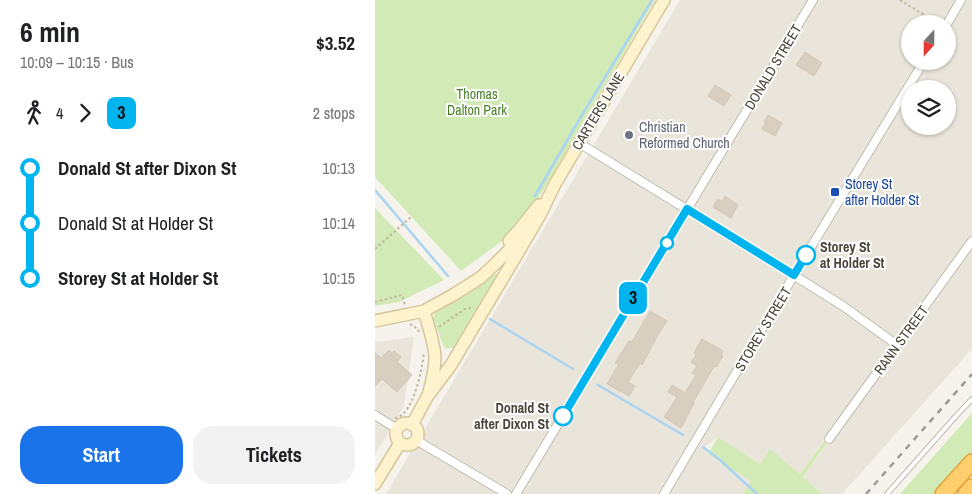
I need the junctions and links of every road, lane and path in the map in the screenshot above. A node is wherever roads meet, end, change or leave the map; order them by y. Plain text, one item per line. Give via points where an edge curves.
1 (664, 0) edge
2 (813, 0) edge
3 (900, 0) edge
4 (961, 0) edge
5 (924, 15) edge
6 (952, 15) edge
7 (919, 70) edge
8 (579, 144) junction
9 (555, 184) junction
10 (687, 209) junction
11 (411, 216) dead end
12 (535, 223) junction
13 (972, 241) edge
14 (375, 248) edge
15 (794, 275) junction
16 (375, 302) edge
17 (424, 311) junction
18 (408, 314) junction
19 (481, 314) junction
20 (375, 321) edge
21 (426, 336) junction
22 (897, 345) junction
23 (429, 350) junction
24 (460, 351) junction
25 (427, 397) junction
26 (972, 400) edge
27 (375, 415) edge
28 (394, 418) dead end
29 (412, 425) junction
30 (397, 430) junction
31 (829, 438) dead end
32 (416, 440) junction
33 (400, 442) junction
34 (972, 462) edge
35 (375, 484) edge
36 (972, 487) edge
37 (507, 494) edge
38 (516, 494) edge
39 (664, 494) edge
40 (887, 494) edge
41 (943, 494) edge
42 (966, 494) edge

1 - 8 main road, CARTERS LANE
2 - 10 street, DONALD STREET
3 - 5 path
4 - 6 street
7 - 15 street, STOREY STREET
8 - 9 main road, CARTERS LANE
8 - 10 street
9 - 12 main road, CARTERS LANE
9 - 17 main road via 504,246 473,274 432,298
10 - 15 street
10 - 38 street, DONALD STREET
11 - 14 path
12 - 17 main road, CARTERS LANE via 467,287
12 - 19 main road, CARTERS LANE
13 - 22 street, RANN STREET
15 - 22 street
15 - 39 street, STOREY STREET
16 - 18 path via 402,295
17 - 18 main road, CARTERS LANE
17 - 21 main road, CARTERS LANE
18 - 20 main road, CARTERS LANE
18 - 21 path via 410,325
19 - 21 path via 465,309
19 - 24 main road, CARTERS LANE
21 - 23 main road, CARTERS LANE
22 - 31 street, RANN STREET
23 - 24 main road via 447,354
23 - 25 main road, CARTERS LANE via 435,358
23 - 28 path via 414,397 403,415
24 - 25 main road, CARTERS LANE
25 - 29 main road, CARTERS LANE
26 - 40 lane
27 - 30 street
29 - 30 main road via 402,425
29 - 32 main road via 417,430
30 - 33 main road
32 - 33 main road via 409,445
32 - 37 street
33 - 35 main road
34 - 41 highway
36 - 42 highway

